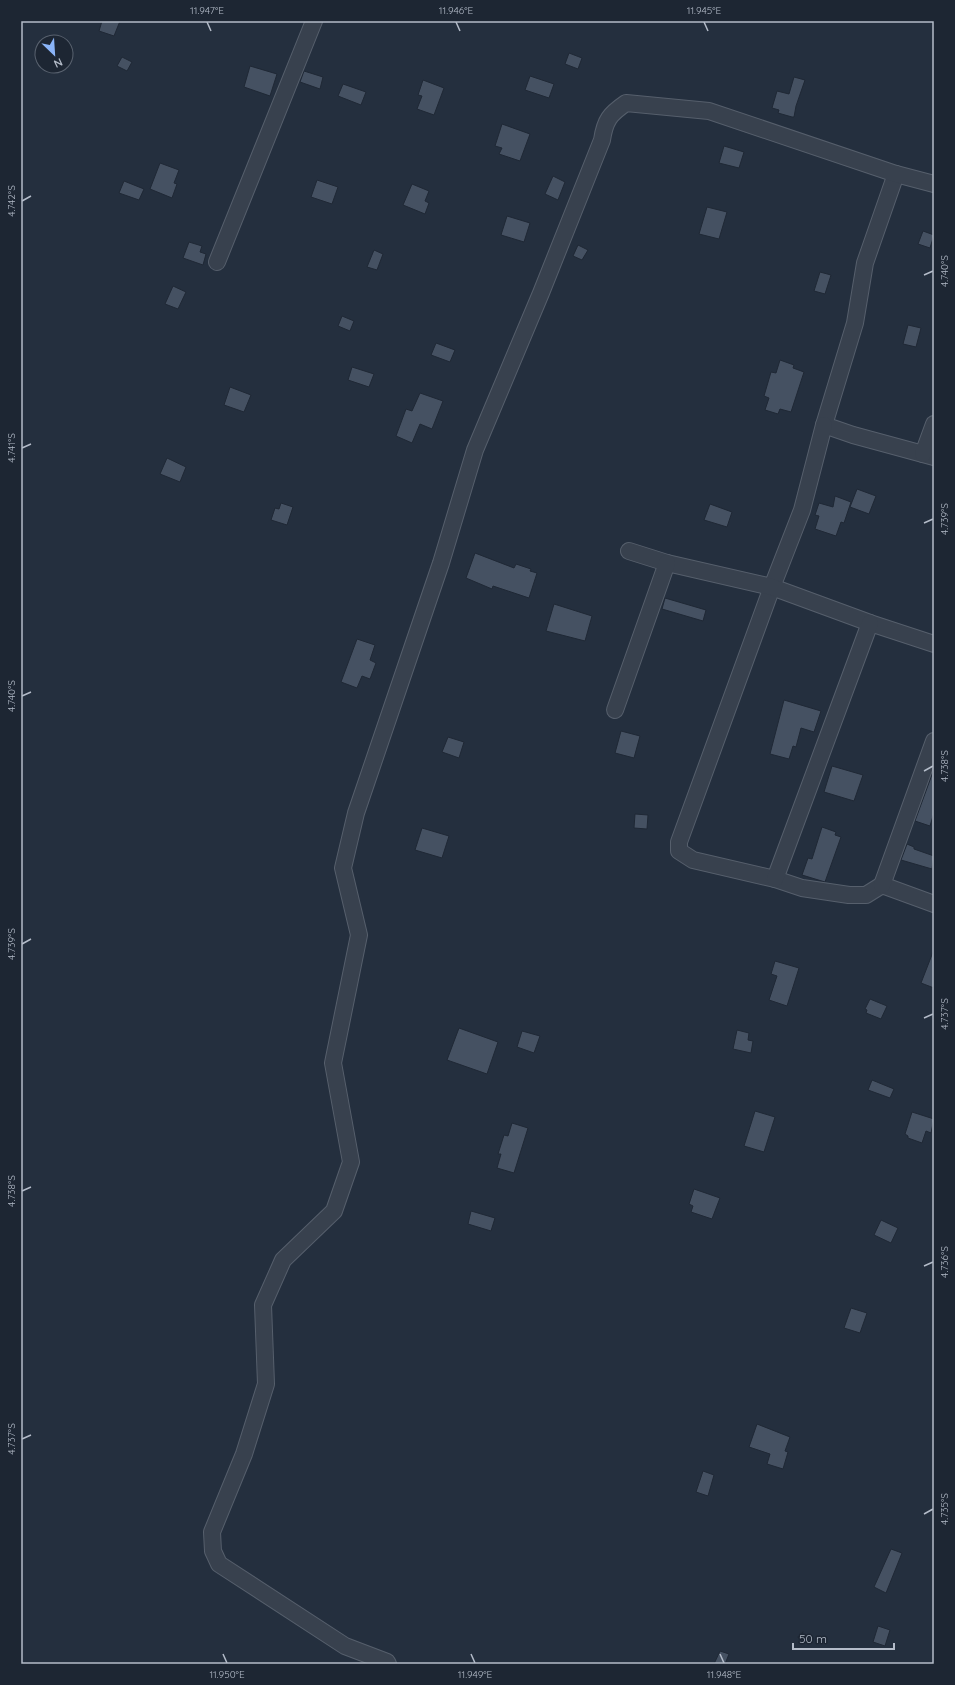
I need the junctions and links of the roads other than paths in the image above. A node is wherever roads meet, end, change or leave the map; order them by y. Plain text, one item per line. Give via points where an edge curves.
1 (314, 21) edge
2 (896, 174) junction
3 (934, 184) edge
4 (217, 262) dead end
5 (934, 424) edge
6 (824, 425) junction
7 (929, 455) edge
8 (629, 551) dead end
9 (667, 563) junction
10 (772, 587) junction
11 (870, 623) junction
12 (934, 644) edge
13 (615, 710) dead end
14 (934, 741) edge
15 (775, 879) junction
16 (882, 885) junction
17 (934, 904) edge
18 (388, 1664) edge

1 - 4 street
2 - 3 street
2 - 6 street via 865,263 855,323
2 - 18 street via 709,111 626,103 612,113 604,128 602,140 544,285 475,450 441,563 356,813 343,868 359,934 333,1063 352,1162 334,1211 283,1260 263,1305 266,1384 244,1454 212,1532 213,1551 219,1564 345,1646
5 - 7 street
6 - 7 street
6 - 10 street via 802,510
8 - 9 street
9 - 10 street
9 - 13 street
10 - 11 street
10 - 15 street via 679,842 679,851 693,860
11 - 12 street
11 - 15 street
14 - 16 street
15 - 16 street via 802,888 849,895 866,895
16 - 17 street

